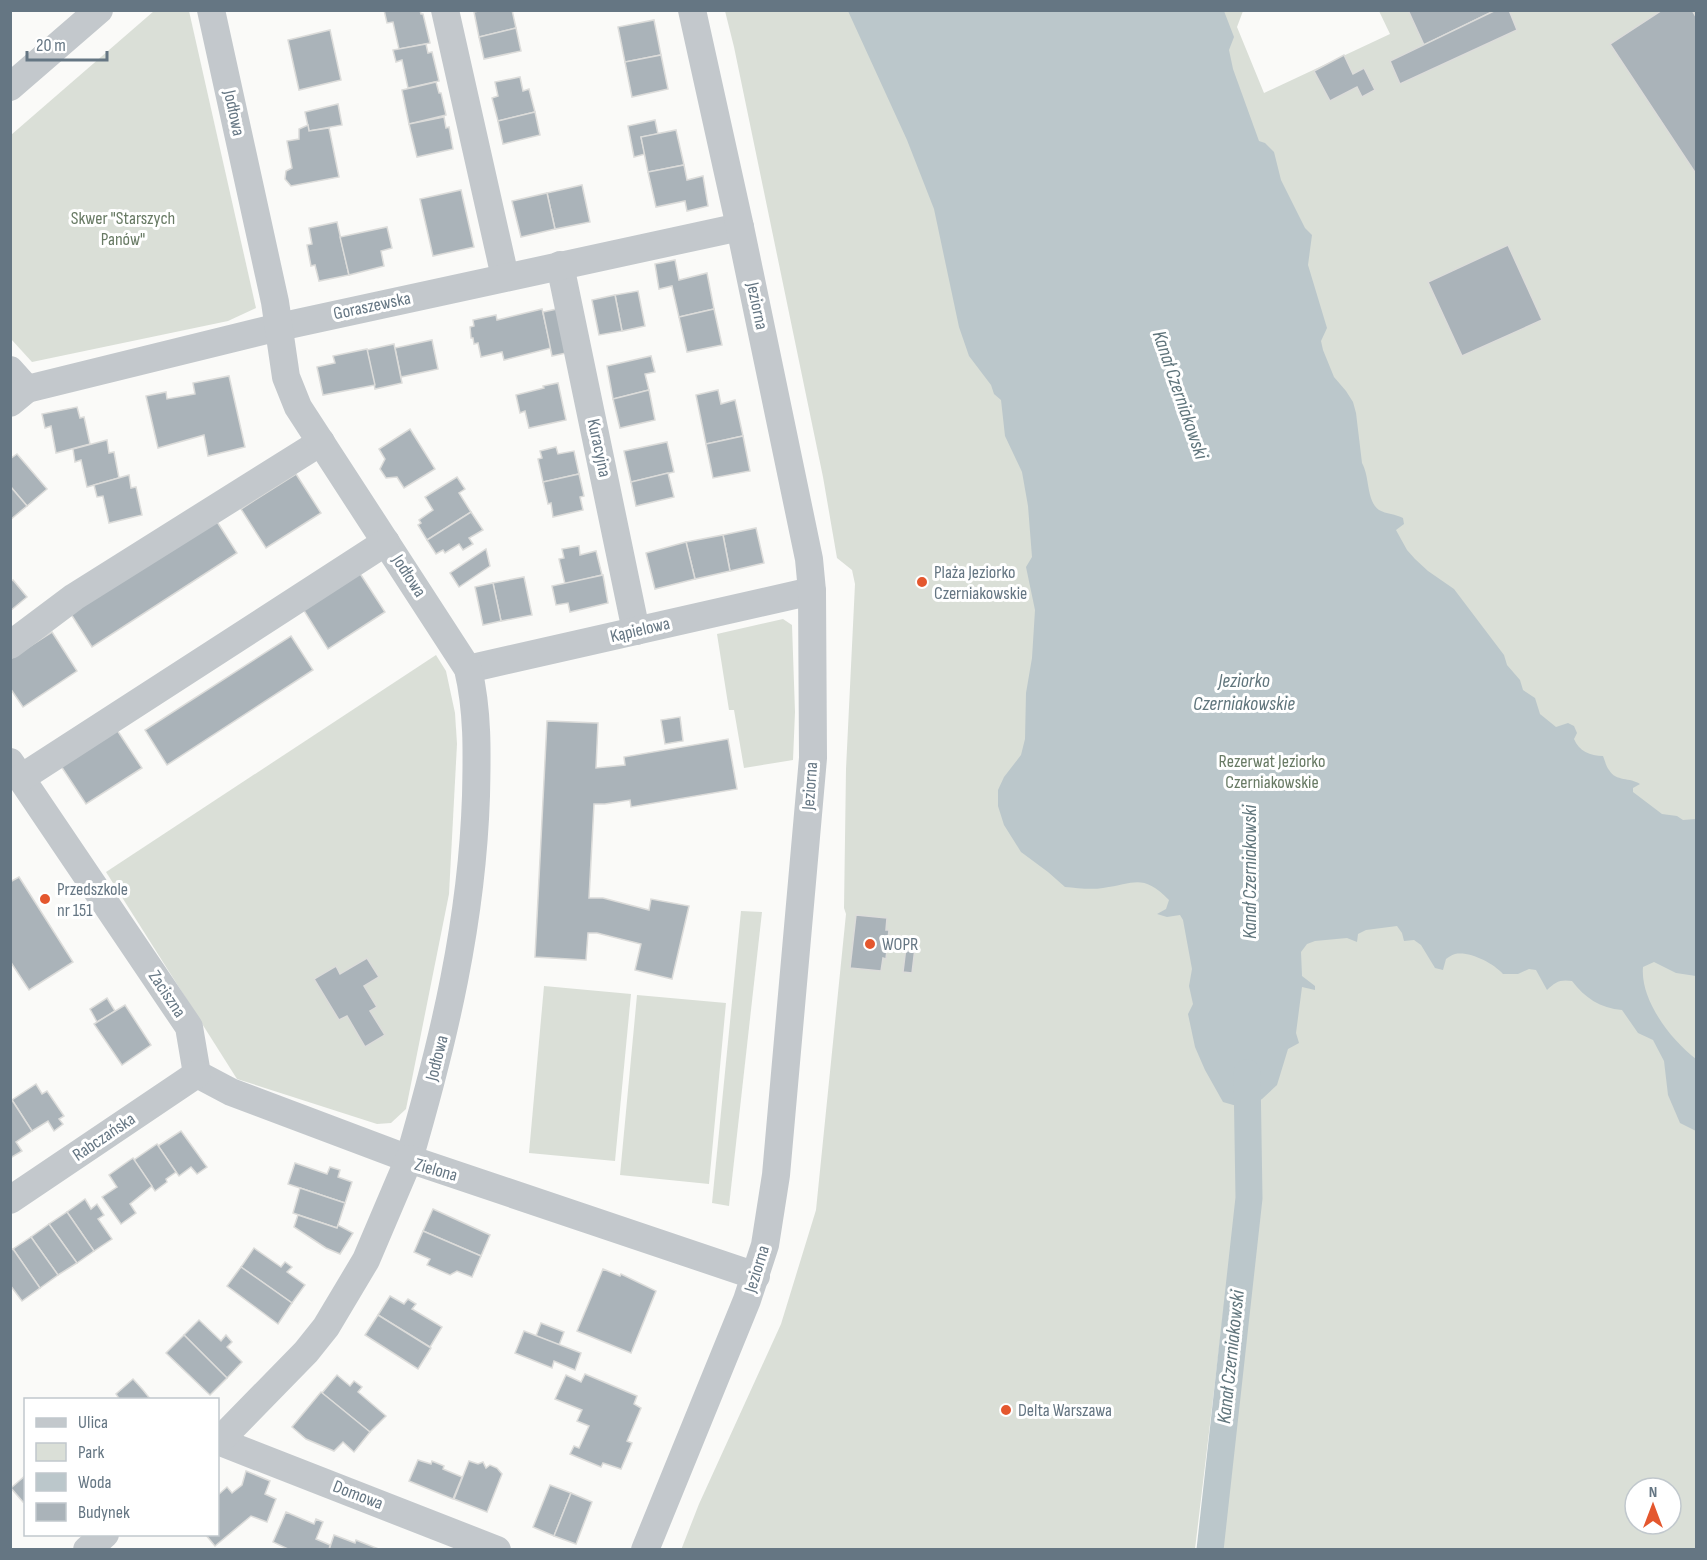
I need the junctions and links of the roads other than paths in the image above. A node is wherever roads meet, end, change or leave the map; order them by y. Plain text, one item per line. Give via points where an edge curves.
1 (99, 10) edge
2 (212, 10) edge
3 (446, 10) edge
4 (692, 10) edge
5 (10, 87) edge
6 (740, 226) junction
7 (560, 265) junction
8 (505, 277) junction
9 (279, 327) junction
10 (16, 387) edge
11 (321, 442) junction
12 (387, 542) junction
13 (812, 591) junction
14 (636, 631) junction
15 (10, 645) edge
16 (468, 669) junction
17 (16, 770) edge
18 (197, 1074) junction
19 (409, 1159) junction
20 (10, 1200) edge
21 (756, 1276) junction
22 (219, 1440) edge
23 (219, 1441) edge
24 (103, 1536) edge
25 (87, 1550) edge
26 (497, 1550) edge
27 (645, 1550) edge

1 - 5 street
2 - 9 street, Jodłowa
3 - 8 street
4 - 6 street, Jeziorna
6 - 7 street, Goraszewska
6 - 13 street, Jeziorna via 809,559
7 - 8 street, Goraszewska
7 - 14 street, Kuracyjna
8 - 9 street, Goraszewska
9 - 10 street, Goraszewska
9 - 11 street, Jodłowa via 286,378 298,407
11 - 12 street, Jodłowa
11 - 15 street via 74,597
12 - 16 street, Jodłowa
12 - 17 street
13 - 14 street, Kąpielowa
13 - 21 street, Jeziorna via 812,770 776,1175
14 - 16 street, Kąpielowa
16 - 19 street, Jodłowa via 477,723 476,809 467,906 444,1030
17 - 18 street, Zaciszna via 189,1027
18 - 19 street via 231,1092
18 - 20 street, Rabczańska
19 - 21 street, Zielona
19 - 22 street, Zielona via 366,1260 326,1327
21 - 27 street, Jeziorna
23 - 26 street, Domowa
24 - 25 street

